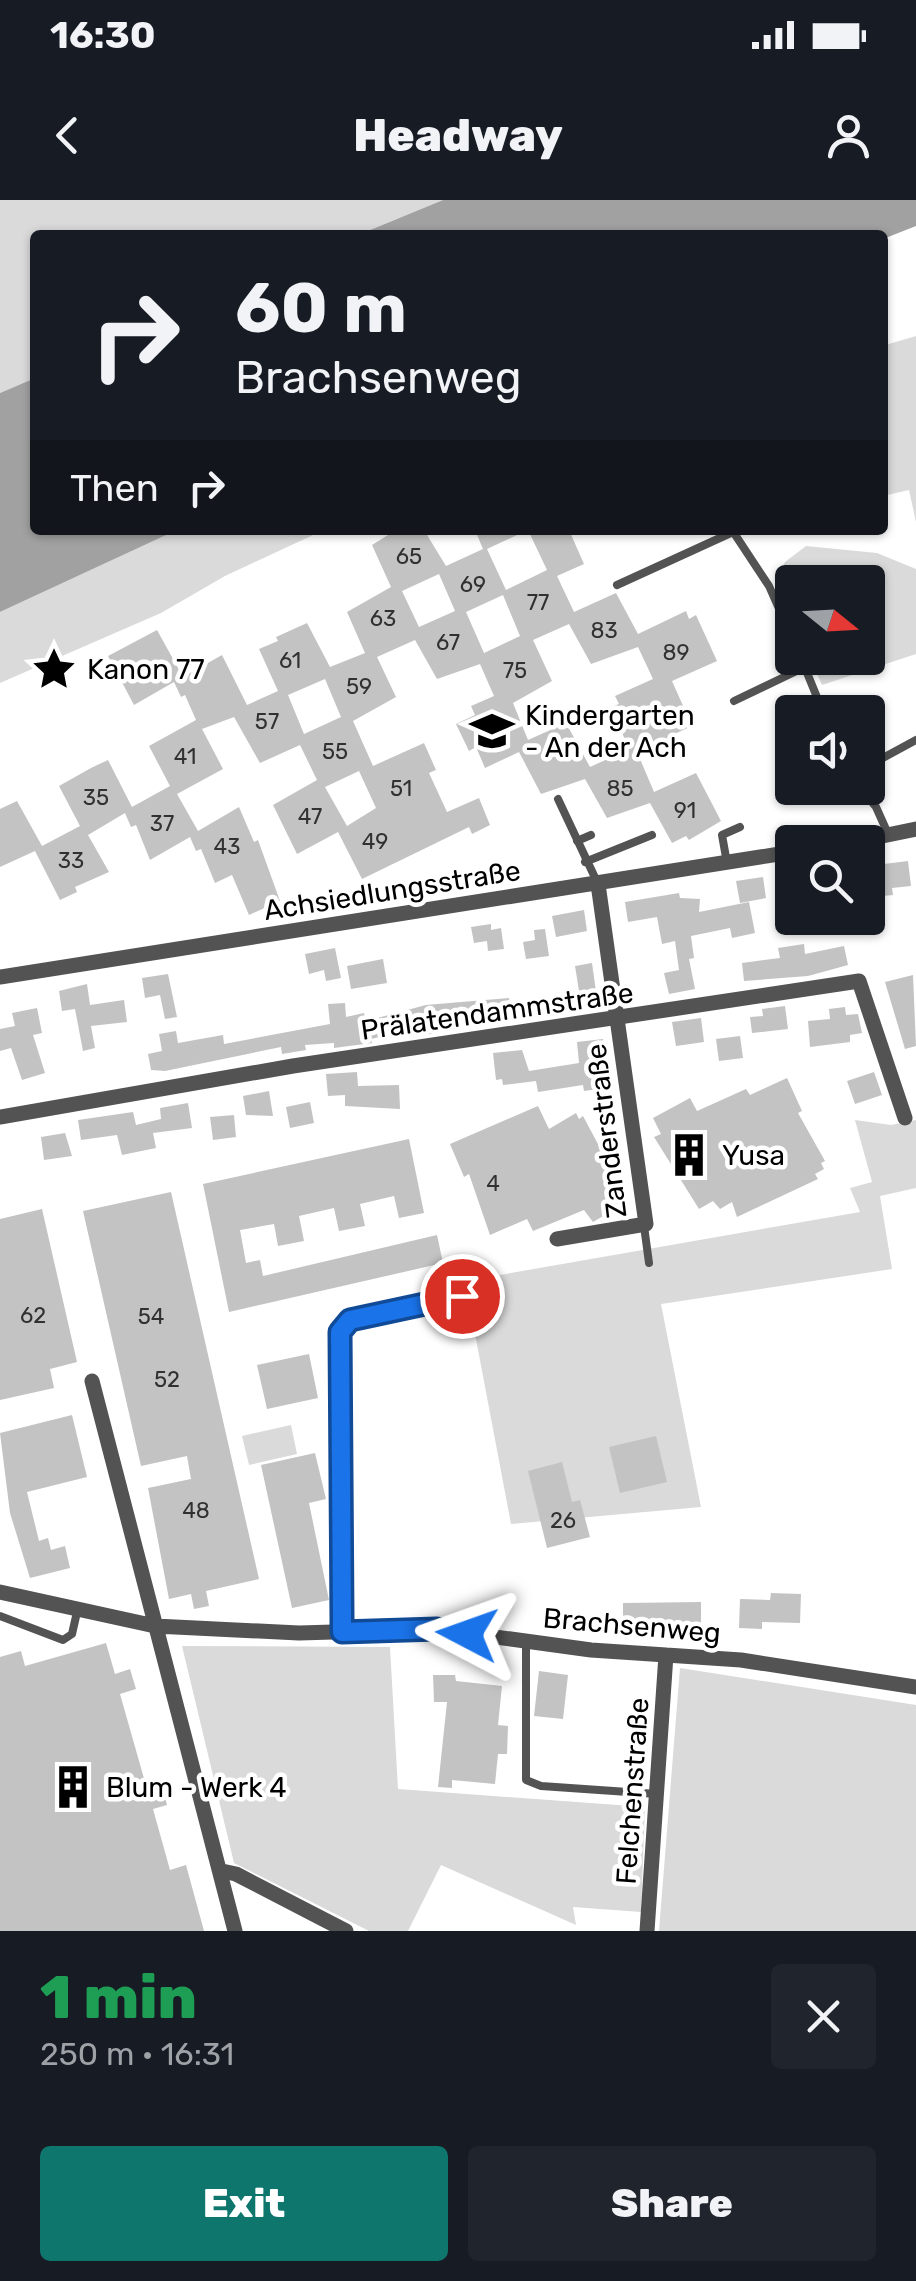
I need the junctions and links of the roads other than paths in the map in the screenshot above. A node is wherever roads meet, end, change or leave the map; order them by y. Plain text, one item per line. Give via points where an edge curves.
1 (723, 535) edge
2 (735, 535) edge
3 (617, 585) dead end
4 (775, 600) edge
5 (779, 675) edge
6 (734, 700) dead end
7 (916, 740) edge
8 (885, 757) edge
9 (558, 799) dead end
10 (874, 805) edge
11 (740, 826) dead end
12 (916, 829) edge
13 (591, 834) dead end
14 (652, 835) dead end
15 (889, 836) junction
16 (885, 837) edge
17 (577, 841) junction
18 (775, 855) edge
19 (586, 862) junction
20 (727, 864) junction
21 (598, 884) junction
22 (0, 978) edge
23 (618, 1020) junction
24 (0, 1117) edge
25 (905, 1118) dead end
26 (644, 1226) junction
27 (557, 1239) dead end
28 (649, 1263) dead end
29 (462, 1296) dead end
30 (92, 1381) dead end
31 (0, 1592) edge
32 (77, 1612) junction
33 (0, 1616) edge
34 (155, 1626) junction
35 (342, 1632) junction
36 (526, 1642) junction
37 (666, 1655) junction
38 (916, 1687) edge
39 (658, 1794) junction
40 (222, 1871) junction
41 (235, 1931) edge
42 (346, 1931) edge
43 (646, 1931) edge

1 - 3 lane
2 - 4 lane
5 - 6 lane
7 - 8 lane
9 - 17 lane
10 - 15 lane
11 - 20 lane via 722,835
12 - 15 street
13 - 17 lane
14 - 19 lane
15 - 16 street
17 - 19 lane
18 - 20 street, Achsiedlungsstraße
19 - 21 lane
20 - 21 street, Achsiedlungsstraße
21 - 22 street, Achsiedlungsstraße
21 - 23 street, Zanderstraße
23 - 24 street, Prälatendammstraße via 292,1066
23 - 25 street, Prälatendammstraße via 859,981
23 - 26 street, Zanderstraße
26 - 27 street, Zanderstraße
26 - 28 lane
29 - 35 street via 350,1320 340,1332
30 - 34 street
31 - 32 street, Brachsenweg
32 - 33 lane via 72,1634 63,1640
32 - 34 street, Brachsenweg
34 - 35 street, Brachsenweg
34 - 40 street
35 - 36 street, Brachsenweg via 437,1629
36 - 37 street, Brachsenweg
36 - 39 lane via 526,1780
37 - 38 street, Brachsenweg
37 - 39 street, Felchenstraße
39 - 43 street, Felchenstraße
40 - 41 street
40 - 42 street

